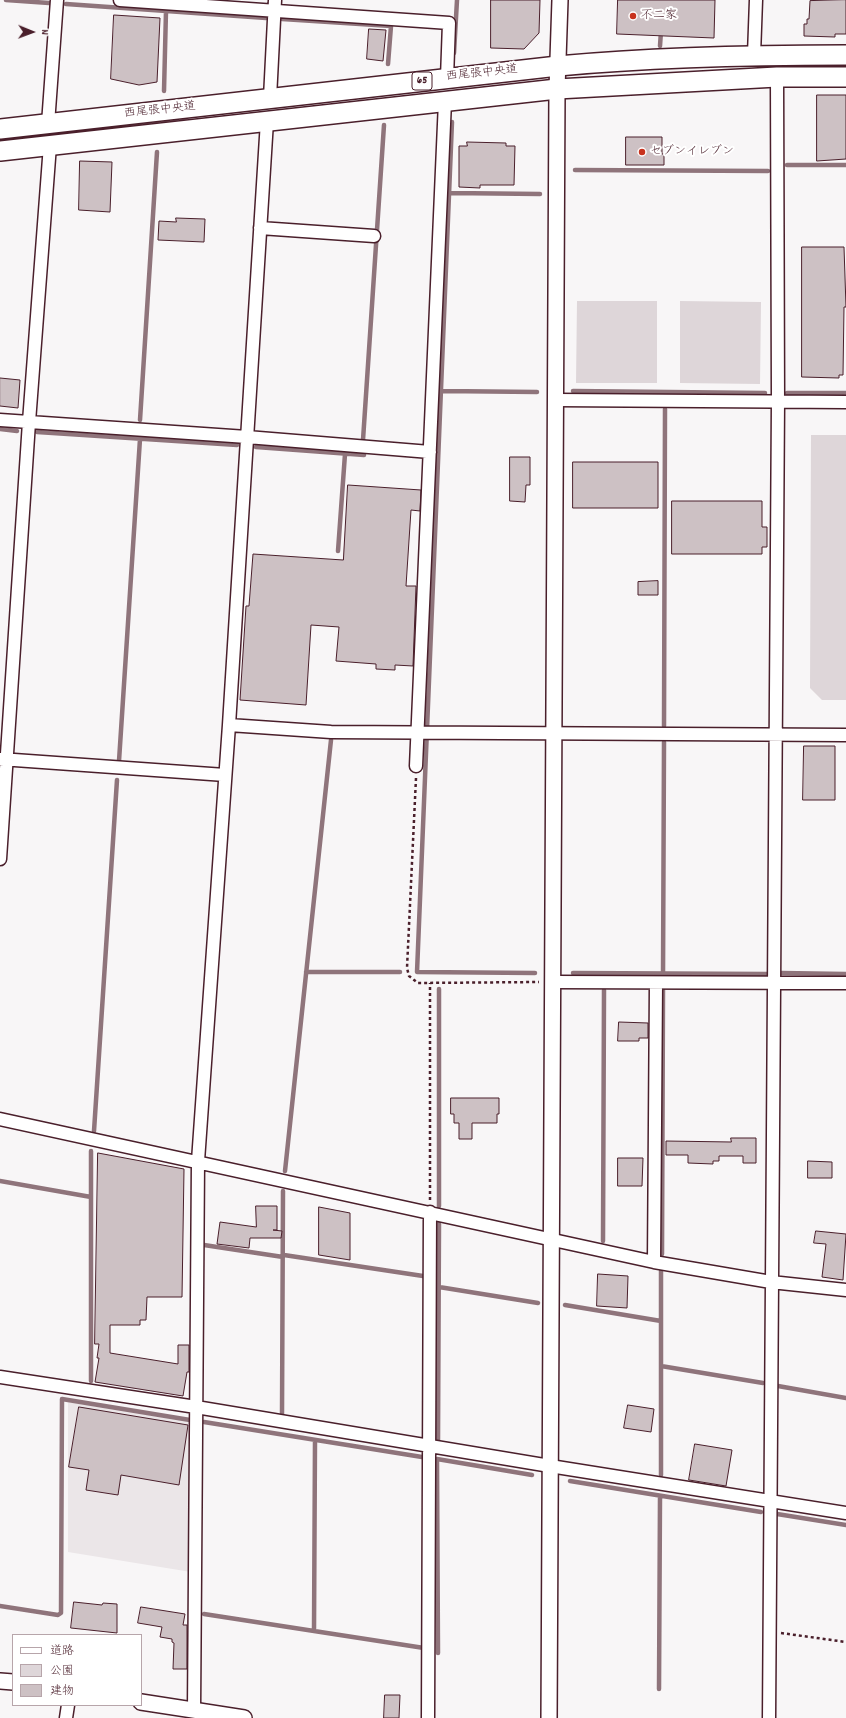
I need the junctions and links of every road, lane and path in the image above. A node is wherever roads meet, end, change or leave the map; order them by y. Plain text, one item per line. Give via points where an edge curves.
1 (57, 0) edge
2 (120, 0) edge
3 (560, 0) edge
4 (756, 0) edge
5 (275, 5) edge
6 (754, 55) junction
7 (846, 55) edge
8 (558, 66) junction
9 (777, 77) junction
10 (846, 77) edge
11 (447, 78) junction
12 (557, 89) junction
13 (270, 98) junction
14 (445, 101) junction
15 (267, 121) junction
16 (48, 124) junction
17 (0, 129) edge
18 (50, 145) junction
19 (0, 151) edge
20 (260, 228) junction
21 (374, 236) dead end
22 (556, 400) junction
23 (778, 402) junction
24 (846, 402) edge
25 (0, 420) edge
26 (29, 422) junction
27 (247, 437) junction
28 (430, 452) junction
29 (229, 725) junction
30 (424, 732) junction
31 (554, 734) junction
32 (776, 735) junction
33 (846, 735) edge
34 (3, 759) edge
35 (416, 766) joint
36 (225, 774) junction
37 (0, 859) edge
38 (553, 982) junction
39 (430, 983) junction
40 (656, 983) junction
41 (774, 983) junction
42 (846, 983) edge
43 (0, 1120) edge
44 (198, 1161) junction
45 (430, 1212) junction
46 (552, 1239) junction
47 (654, 1262) junction
48 (771, 1282) junction
49 (846, 1290) edge
50 (0, 1377) edge
51 (196, 1407) junction
52 (430, 1447) junction
53 (550, 1466) junction
54 (769, 1500) junction
55 (846, 1513) edge
56 (769, 1632) junction
57 (846, 1642) edge
58 (0, 1681) edge
59 (12, 1682) edge
60 (142, 1702) edge
61 (68, 1706) edge
62 (194, 1710) junction
63 (66, 1718) edge
64 (244, 1718) edge
65 (428, 1718) edge
66 (549, 1718) edge
67 (769, 1718) edge

1 - 16 street
2 - 5 street
3 - 8 street
4 - 6 street
5 - 11 street via 448,23
5 - 13 street
6 - 7 main road, 西尾張中央道 / 65
6 - 8 main road, 西尾張中央道 / 65 via 642,58
8 - 11 main road, 西尾張中央道 / 65
8 - 12 street
9 - 10 main road, 西尾張中央道 / 65
9 - 12 main road, 西尾張中央道 / 65
9 - 23 street
11 - 13 main road, 西尾張中央道 / 65
12 - 14 main road, 西尾張中央道 / 65
12 - 22 street
13 - 16 main road, 西尾張中央道 / 65
14 - 15 main road, 西尾張中央道 / 65
14 - 28 street
15 - 18 main road, 西尾張中央道 / 65
15 - 20 street
16 - 17 main road, 西尾張中央道 / 65
18 - 19 main road, 西尾張中央道 / 65
18 - 26 street
20 - 21 street
20 - 27 street
22 - 23 street
22 - 31 street
23 - 24 street
23 - 32 street
25 - 26 street
26 - 27 street
26 - 34 street
27 - 28 street
27 - 29 street
28 - 30 street
29 - 30 street via 331,732
29 - 36 street
30 - 31 street
30 - 35 street
31 - 32 street
31 - 38 street
32 - 33 street
32 - 41 street
34 - 36 street
34 - 37 street
35 - 39 path via 407,968 412,980
36 - 44 street
38 - 39 path
38 - 40 street
38 - 46 street
39 - 45 path
40 - 41 street
40 - 47 street
41 - 42 street
41 - 48 street
43 - 44 street
44 - 45 street
44 - 51 street
45 - 46 street
45 - 52 street
46 - 47 street
46 - 53 street
47 - 48 street
48 - 49 street
48 - 54 street
50 - 51 street
51 - 52 street
51 - 62 street
52 - 53 street
52 - 65 street
53 - 54 street
53 - 66 street
54 - 55 street
54 - 56 street
56 - 57 path
56 - 67 street
58 - 59 street
60 - 62 street
61 - 63 street
62 - 64 street

